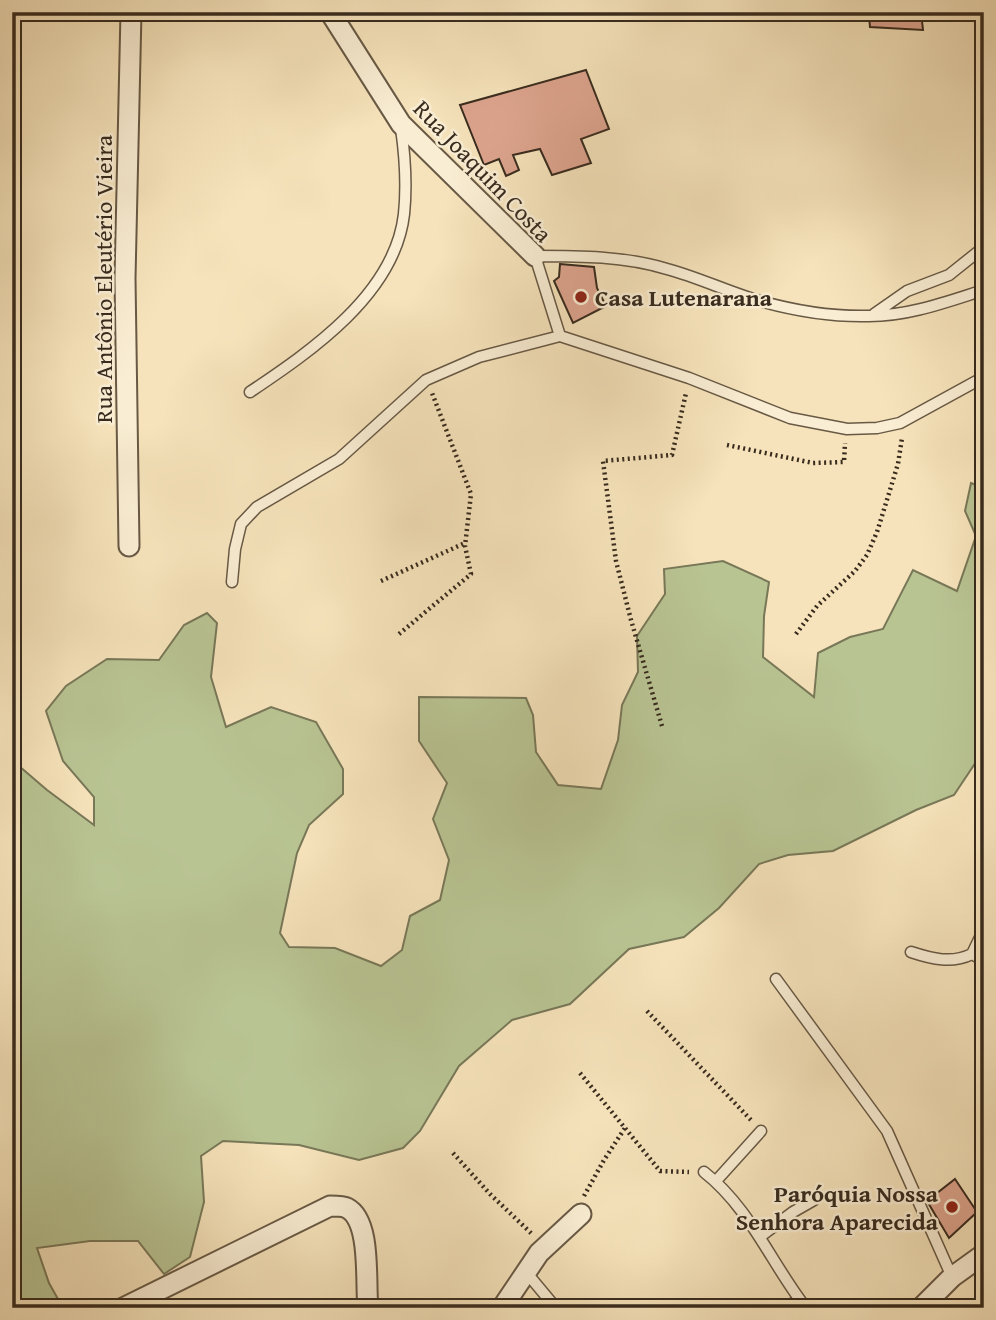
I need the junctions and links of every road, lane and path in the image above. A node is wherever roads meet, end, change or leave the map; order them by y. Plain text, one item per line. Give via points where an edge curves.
1 (131, 12) edge
2 (330, 12) edge
3 (401, 124) junction
4 (984, 247) edge
5 (535, 256) junction
6 (984, 290) edge
7 (871, 316) junction
8 (560, 336) junction
9 (984, 377) edge
10 (689, 378) junction
11 (426, 380) junction
12 (250, 392) dead end
13 (900, 423) junction
14 (727, 445) dead end
15 (844, 462) dead end
16 (466, 542) junction
17 (129, 546) dead end
18 (232, 582) dead end
19 (381, 582) dead end
20 (399, 634) dead end
21 (796, 634) dead end
22 (662, 726) dead end
23 (984, 929) edge
24 (911, 952) dead end
25 (972, 954) junction
26 (984, 961) edge
27 (776, 979) dead end
28 (647, 1011) dead end
29 (580, 1073) dead end
30 (625, 1128) junction
31 (761, 1131) joint
32 (453, 1153) dead end
33 (704, 1172) joint
34 (716, 1181) junction
35 (814, 1200) dead end
36 (580, 1214) joint
37 (761, 1236) junction
38 (546, 1247) junction
39 (984, 1254) edge
40 (525, 1272) junction
41 (953, 1277) junction
42 (803, 1304) edge
43 (123, 1308) edge
44 (368, 1308) edge
45 (502, 1308) edge
46 (556, 1308) edge
47 (783, 1308) edge
48 (921, 1308) edge

1 - 17 street, Rua Antônio Eleutério Vieira via 125,278
2 - 3 street, Rua Joaquim Costa
3 - 5 street, Rua Joaquim Costa
3 - 12 lane via 406,167 404,214 385,270 342,322
4 - 7 lane via 949,275 906,291
5 - 7 lane via 598,256 641,263 800,310
5 - 8 lane, Rua Joaquim Costa
6 - 7 lane via 923,310
8 - 10 lane
8 - 11 lane via 479,357
9 - 13 lane
10 - 13 lane via 790,418 846,429
10 - 22 path via 671,455 603,461 616,561
11 - 16 path via 471,494
11 - 18 lane via 339,459 257,507 241,524
13 - 21 path via 898,464 867,555
14 - 15 path via 813,463
16 - 19 path
16 - 20 path via 471,574
23 - 25 lane
24 - 25 lane via 959,961
25 - 26 lane
27 - 41 lane via 887,1131
28 - 31 path
29 - 30 path
30 - 33 path via 660,1171
30 - 36 path via 587,1189
31 - 34 lane
32 - 38 path
33 - 34 lane
34 - 37 lane
35 - 37 lane
36 - 38 street
37 - 42 lane
38 - 40 street
39 - 41 street
40 - 45 street
40 - 46 lane
41 - 48 street
42 - 47 lane
43 - 44 street via 330,1206 347,1209 360,1222

